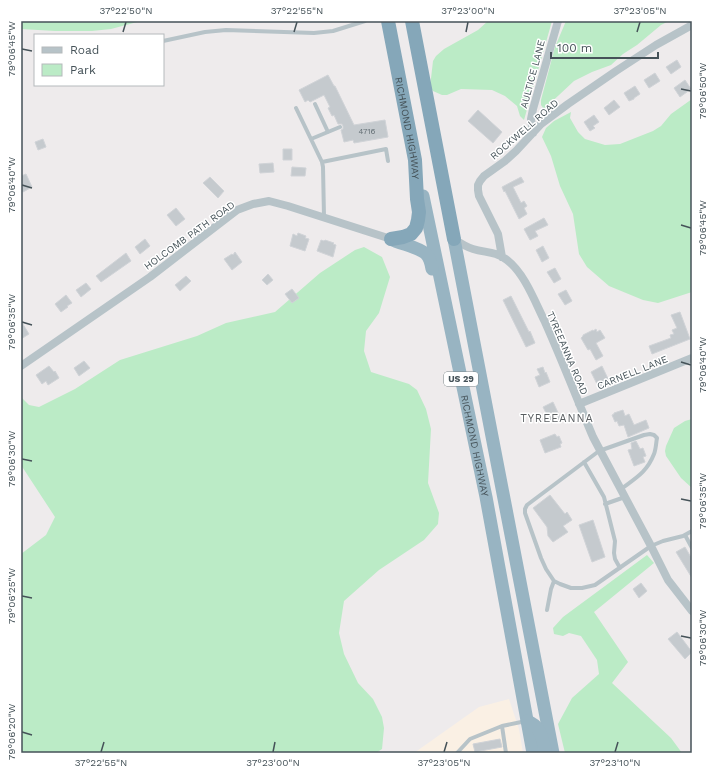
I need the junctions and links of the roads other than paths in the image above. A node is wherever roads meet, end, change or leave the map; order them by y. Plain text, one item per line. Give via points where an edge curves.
1 (365, 21) edge
2 (388, 21) edge
3 (412, 21) edge
4 (558, 21) edge
5 (692, 25) edge
6 (164, 41) edge
7 (315, 104) dead end
8 (296, 108) dead end
9 (340, 127) dead end
10 (328, 132) junction
11 (533, 133) junction
12 (311, 138) junction
13 (415, 160) junction
14 (388, 161) dead end
15 (322, 162) junction
16 (324, 217) junction
17 (391, 239) junction
18 (454, 240) junction
19 (502, 257) junction
20 (692, 358) edge
21 (21, 366) edge
22 (579, 404) junction
23 (599, 450) junction
24 (584, 462) junction
25 (621, 489) junction
26 (625, 497) junction
27 (605, 504) junction
28 (692, 531) edge
29 (684, 535) junction
30 (494, 543) junction
31 (651, 546) junction
32 (692, 548) edge
33 (620, 568) junction
34 (554, 581) junction
35 (689, 602) edge
36 (547, 610) dead end
37 (692, 611) edge
38 (527, 721) junction
39 (502, 726) junction
40 (457, 753) edge
41 (506, 753) edge
42 (533, 753) edge
43 (546, 753) edge
44 (554, 753) edge

1 - 6 lane via 328,32 226,30
2 - 13 highway, RICHMOND HIGHWAY / US 29
3 - 18 highway, RICHMOND HIGHWAY / US 29
4 - 11 street, AULTICE LANE via 533,110
5 - 11 street, ROCKWELL ROAD via 656,45 568,104
7 - 10 lane
8 - 12 lane
9 - 10 lane
10 - 12 lane
11 - 19 street, ROCKWELL ROAD via 510,156 484,176 478,185 479,196 498,234
12 - 15 lane
13 - 17 highway via 419,212 416,228 411,234
13 - 30 highway, RICHMOND HIGHWAY / US 29
14 - 15 lane via 386,149
15 - 16 lane
16 - 17 street, HOLCOMB PATH ROAD
16 - 21 street, HOLCOMB PATH ROAD via 269,201 237,210 150,277
17 - 30 highway via 423,252 429,258 469,448
18 - 19 street, TYREEANNA ROAD via 473,249
18 - 44 highway, RICHMOND HIGHWAY / US 29
19 - 22 street, TYREEANNA ROAD via 517,270 529,290
20 - 22 street, CARNELL LANE
22 - 23 street, TYREEANNA ROAD
23 - 24 lane
23 - 25 street, TYREEANNA ROAD
23 - 25 lane via 644,435 654,435 656,438 654,453 646,469
24 - 27 lane
24 - 34 lane via 527,504 525,509 541,558
25 - 26 street, TYREEANNA ROAD
26 - 27 lane
26 - 31 street, TYREEANNA ROAD
27 - 33 lane via 615,541 615,560
28 - 29 lane
29 - 31 lane
29 - 32 lane
30 - 38 highway, RICHMOND HIGHWAY / US 29
31 - 33 lane
31 - 35 street, TYREEANNA ROAD via 668,580
33 - 34 lane via 595,585 582,588
34 - 36 lane
35 - 37 street, TYREEANNA ROAD
38 - 39 lane
38 - 42 highway, RICHMOND HIGHWAY / US 29
38 - 43 highway via 539,729
39 - 40 lane via 470,739
39 - 41 lane

